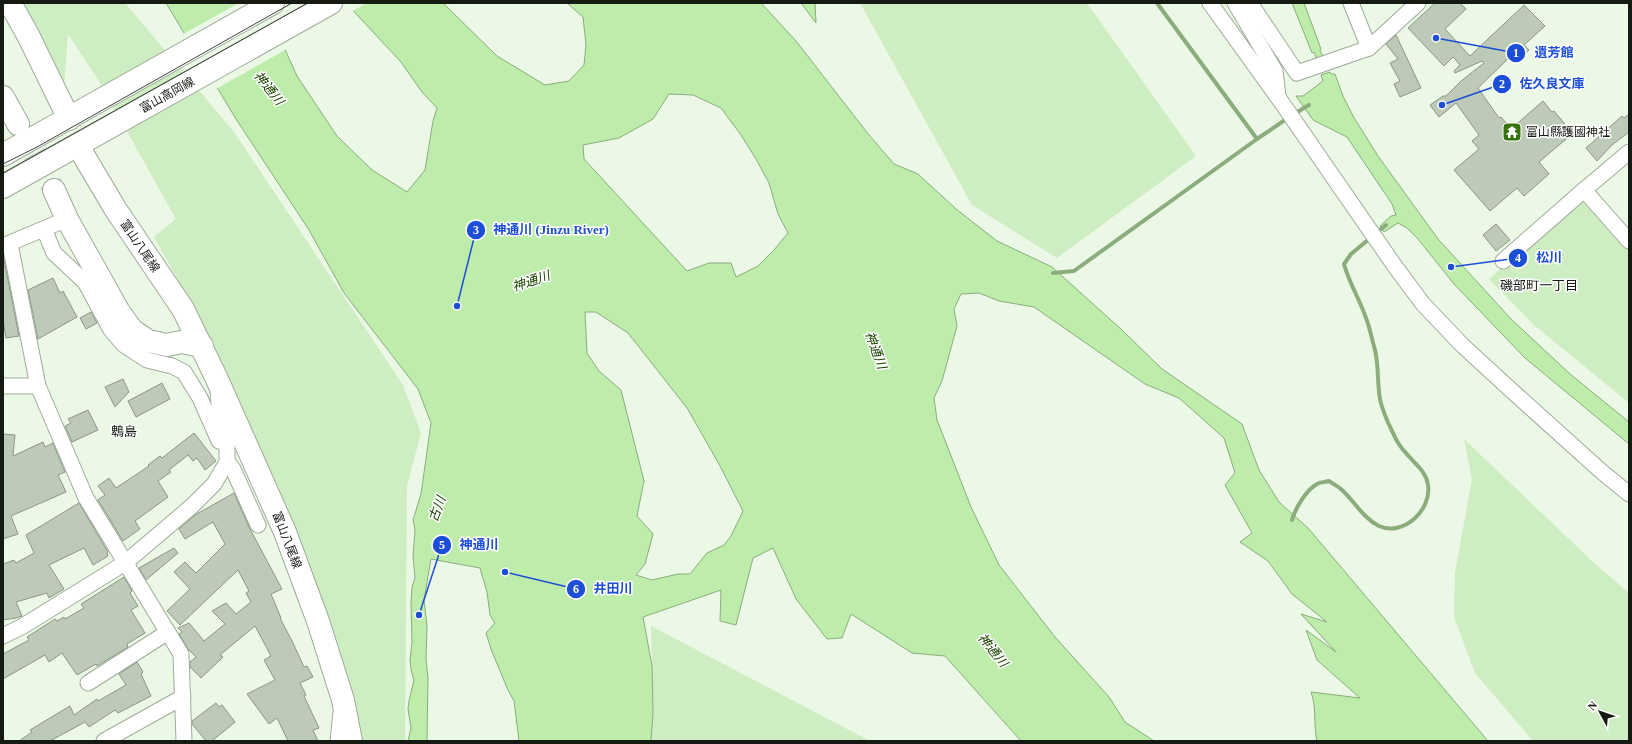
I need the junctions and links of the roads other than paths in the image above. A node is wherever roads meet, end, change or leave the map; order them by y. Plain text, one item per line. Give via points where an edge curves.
1 (10, 3) edge
2 (273, 3) edge
3 (331, 3) edge
4 (1210, 3) edge
5 (1235, 3) edge
6 (1250, 3) edge
7 (1352, 3) edge
8 (1418, 3) edge
9 (1369, 48) junction
10 (1278, 97) junction
11 (72, 117) junction
12 (83, 143) junction
13 (1629, 152) edge
14 (3, 155) edge
15 (3, 187) edge
16 (54, 190) tunnel mouth
17 (1584, 190) junction
18 (67, 219) junction
19 (44, 229) junction
20 (1629, 241) edge
21 (7, 245) edge
22 (1503, 261) dead end
23 (202, 346) junction
24 (216, 377) junction
25 (3, 386) edge
26 (38, 386) junction
27 (227, 457) junction
28 (1629, 494) edge
29 (258, 525) dead end
30 (124, 563) junction
31 (168, 632) junction
32 (3, 636) edge
33 (88, 683) dead end
34 (183, 697) junction
35 (343, 700) junction
36 (104, 741) edge
37 (184, 741) edge
38 (338, 741) edge
39 (351, 741) edge

1 - 11 main road
2 - 11 main road
3 - 12 main road, 富山高岡線
4 - 10 street
5 - 10 street via 1275,71
6 - 9 street via 1298,73
7 - 9 street
8 - 9 street
10 - 28 street via 1423,304 1467,350
11 - 14 main road
12 - 15 main road, 富山高岡線
12 - 23 main road, 富山八尾線 via 116,210 183,308
13 - 17 street
16 - 18 main road
17 - 20 street
17 - 22 street
18 - 19 street
18 - 23 main road via 119,312 132,330 148,341 167,345 181,342
19 - 21 street
19 - 27 street via 54,253 85,282 111,330 124,345 148,360 184,372 200,398
21 - 26 street
23 - 24 main road, 富山八尾線
24 - 27 street
24 - 35 main road, 富山八尾線 via 285,532 318,621
25 - 26 street
26 - 30 street via 86,498
27 - 29 street
27 - 30 street via 214,484 192,506
30 - 31 street
30 - 32 street
31 - 33 street
31 - 34 street via 181,654
34 - 36 street
34 - 37 street
35 - 38 street
35 - 39 main road, 富山八尾線

